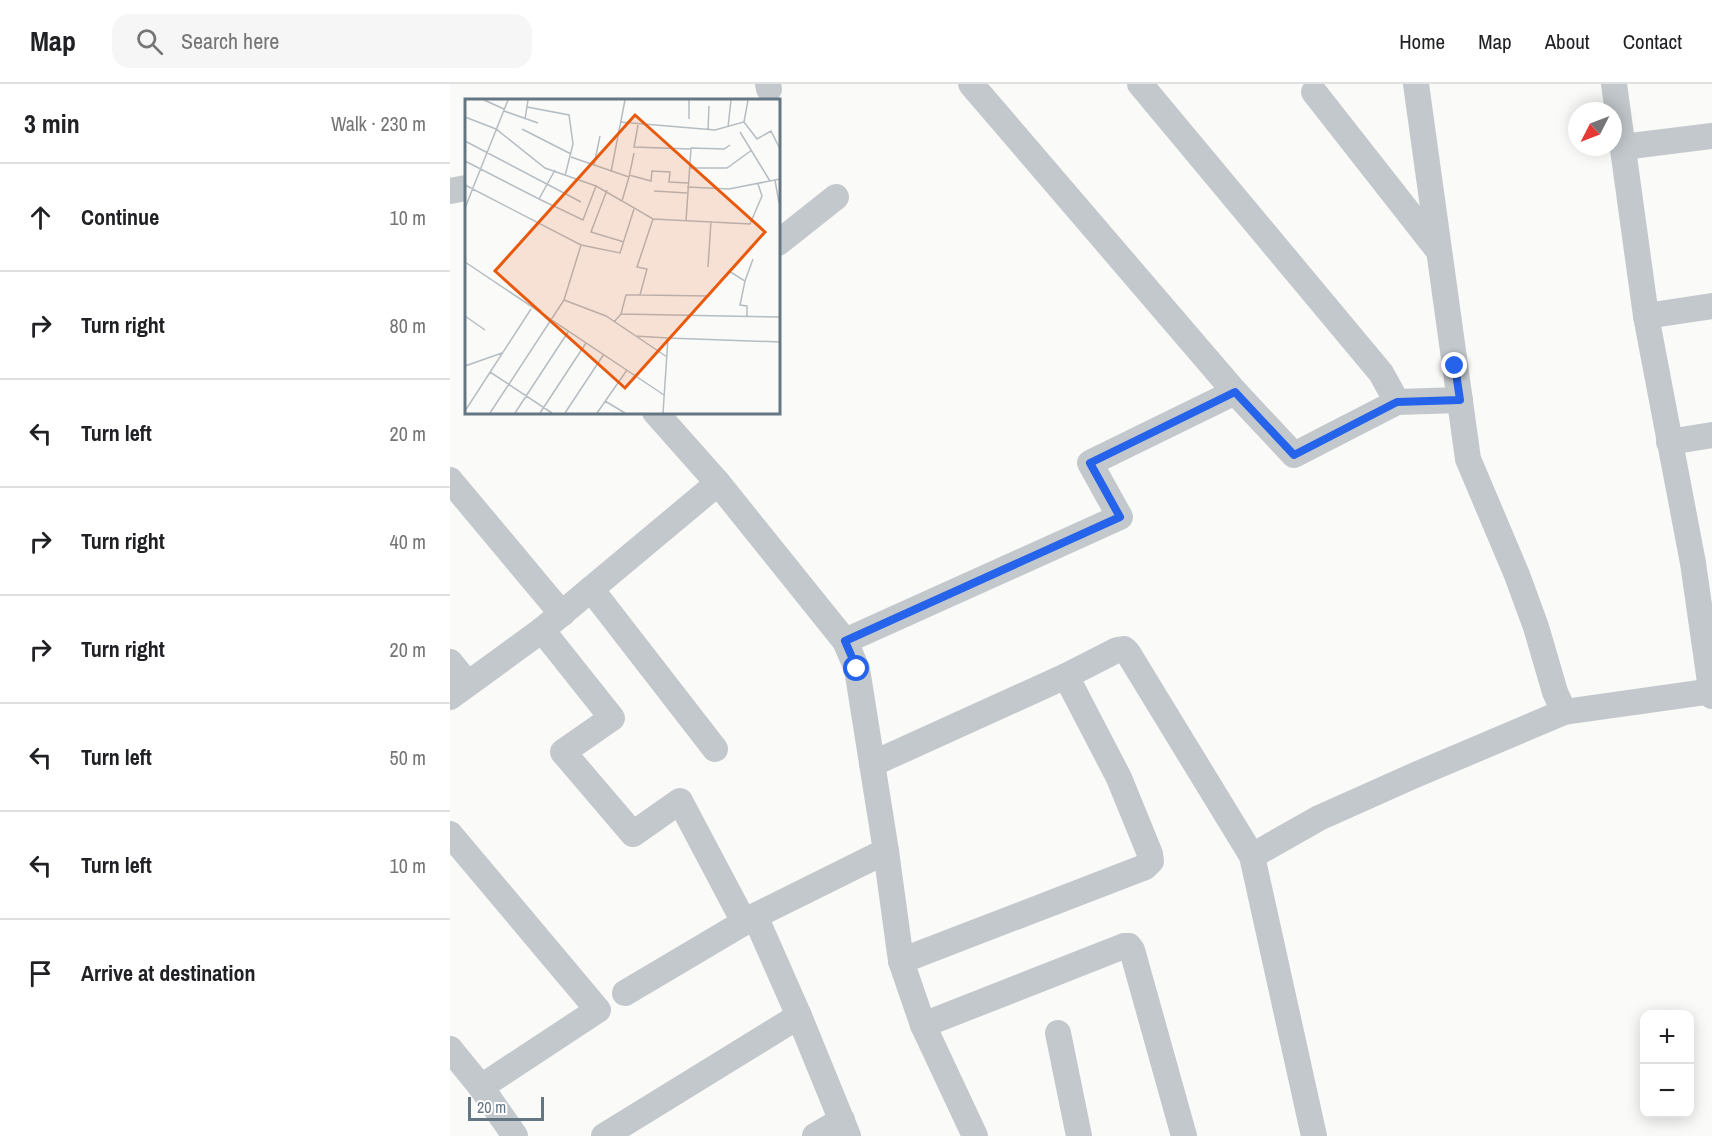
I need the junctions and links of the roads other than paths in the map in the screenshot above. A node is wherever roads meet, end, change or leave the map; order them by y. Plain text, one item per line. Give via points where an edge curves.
1 (971, 84) edge
2 (1140, 84) edge
3 (1416, 84) edge
4 (1614, 84) edge
5 (1316, 87) edge
6 (1712, 136) edge
7 (1623, 147) junction
8 (465, 188) edge
9 (450, 191) edge
10 (836, 197) dead end
11 (780, 241) edge
12 (1439, 252) junction
13 (1712, 306) edge
14 (1646, 316) junction
15 (1235, 392) junction
16 (1460, 400) junction
17 (1397, 402) junction
18 (657, 414) edge
19 (1712, 435) edge
20 (1669, 442) junction
21 (450, 480) edge
22 (718, 483) junction
23 (1703, 561) edge
24 (591, 589) junction
25 (562, 614) junction
26 (542, 630) junction
27 (845, 641) junction
28 (450, 662) edge
29 (1066, 676) junction
30 (459, 690) edge
31 (1712, 693) edge
32 (1564, 712) junction
33 (715, 749) dead end
34 (872, 764) junction
35 (450, 834) edge
36 (886, 851) junction
37 (1252, 856) junction
38 (749, 919) junction
39 (901, 961) junction
40 (625, 993) dead end
41 (799, 1016) junction
42 (923, 1025) junction
43 (1058, 1033) dead end
44 (450, 1049) edge
45 (481, 1087) junction
46 (845, 1128) edge
47 (514, 1136) edge
48 (604, 1136) edge
49 (814, 1136) edge
50 (975, 1136) edge
51 (1079, 1136) edge
52 (1184, 1136) edge
53 (1314, 1136) edge

1 - 15 street
2 - 17 street via 1381,373
3 - 12 street
4 - 7 street
5 - 12 street
6 - 7 street
7 - 14 street
8 - 9 street
10 - 11 street
12 - 16 street
13 - 14 street
14 - 20 street
15 - 17 street via 1294,455
15 - 27 street via 1090,463 1120,517
16 - 17 street
16 - 32 street via 1468,459 1517,574
18 - 22 street
19 - 20 street
20 - 23 street
21 - 25 street
22 - 24 street
22 - 27 street
23 - 31 street
24 - 25 street
24 - 33 street
25 - 26 street
26 - 30 street
26 - 38 street via 612,718 563,752 633,834 680,801
27 - 34 street via 857,669
28 - 30 street
29 - 34 street
29 - 37 street via 1124,649
29 - 39 street via 1119,778 1151,861 1145,867
31 - 32 street
32 - 37 street via 1330,813
34 - 36 street
35 - 45 street via 598,1010
36 - 38 street
36 - 39 street
37 - 53 street
38 - 40 street
38 - 41 street
39 - 42 street
41 - 46 street
41 - 48 street
42 - 50 street
42 - 52 street via 1129,946
43 - 51 street
44 - 45 street
45 - 47 street
46 - 49 street

